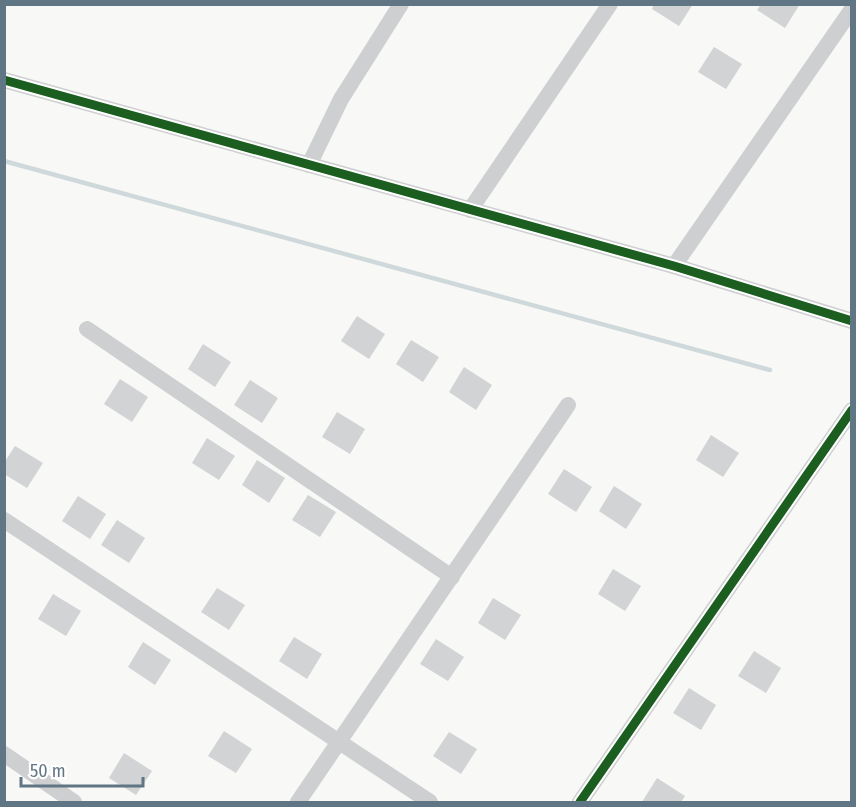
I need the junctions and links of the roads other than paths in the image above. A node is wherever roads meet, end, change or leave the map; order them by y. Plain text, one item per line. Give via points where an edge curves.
1 (401, 4) edge
2 (610, 4) edge
3 (852, 9) edge
4 (4, 80) edge
5 (309, 165) junction
6 (470, 210) junction
7 (674, 266) junction
8 (852, 321) edge
9 (87, 329) dead end
10 (568, 405) dead end
11 (852, 410) edge
12 (4, 520) edge
13 (452, 577) junction
14 (339, 743) junction
15 (4, 754) edge
16 (53, 796) edge
17 (74, 802) edge
18 (298, 802) edge
19 (430, 802) edge
20 (580, 802) edge

1 - 5 street via 341,99
2 - 6 street
3 - 7 street
4 - 5 street
5 - 6 street
6 - 7 street
7 - 8 street
9 - 13 street
10 - 13 street
11 - 20 street
12 - 14 street
13 - 14 street
14 - 18 street
14 - 19 street
15 - 16 street
16 - 17 street

